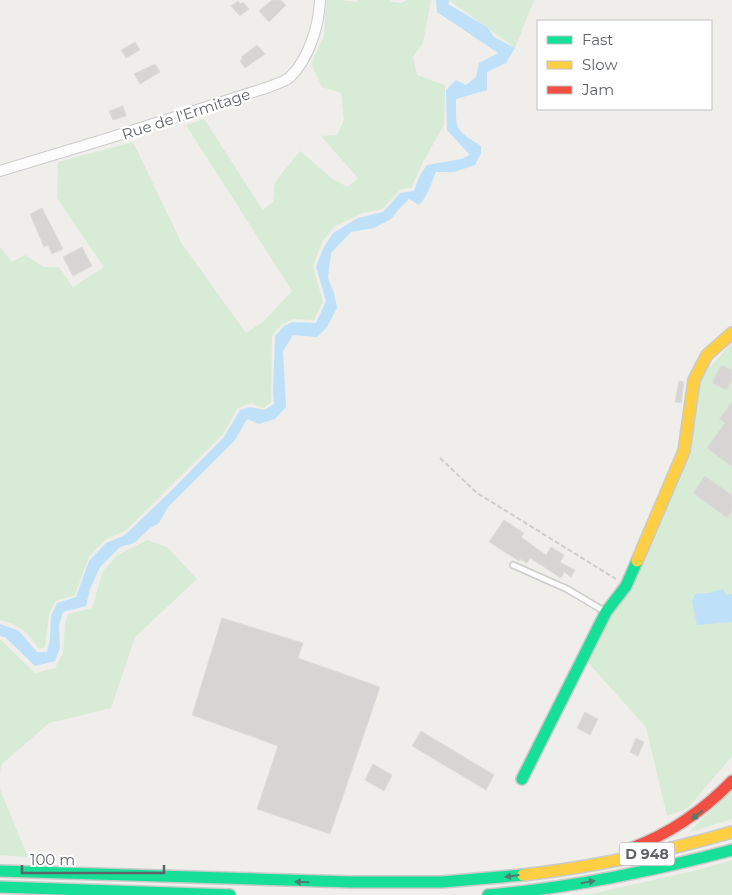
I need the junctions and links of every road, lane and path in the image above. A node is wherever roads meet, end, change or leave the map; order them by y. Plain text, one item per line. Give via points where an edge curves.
1 (320, 0) edge
2 (0, 171) edge
3 (732, 333) edge
4 (440, 458) dead end
5 (513, 565) dead end
6 (626, 586) junction
7 (606, 612) junction
8 (522, 779) dead end
9 (732, 781) edge
10 (732, 832) edge
11 (732, 850) edge
12 (560, 870) junction
13 (0, 871) edge
14 (0, 887) edge
15 (230, 895) edge
16 (488, 895) edge

1 - 2 street, Rue de l'Ermitage via 319,17 309,50 290,78
3 - 6 main road via 707,355 694,380 684,451
4 - 6 path via 477,493
5 - 7 lane via 567,589
6 - 7 main road
7 - 8 main road
9 -> 12 main road via 696,816 673,830 632,848 577,858
10 - 12 main road, D 948 via 648,854
16 -> 11 main road, D 948 via 633,874
12 -> 13 main road, D 948 via 473,880 367,883
14 - 15 main road

